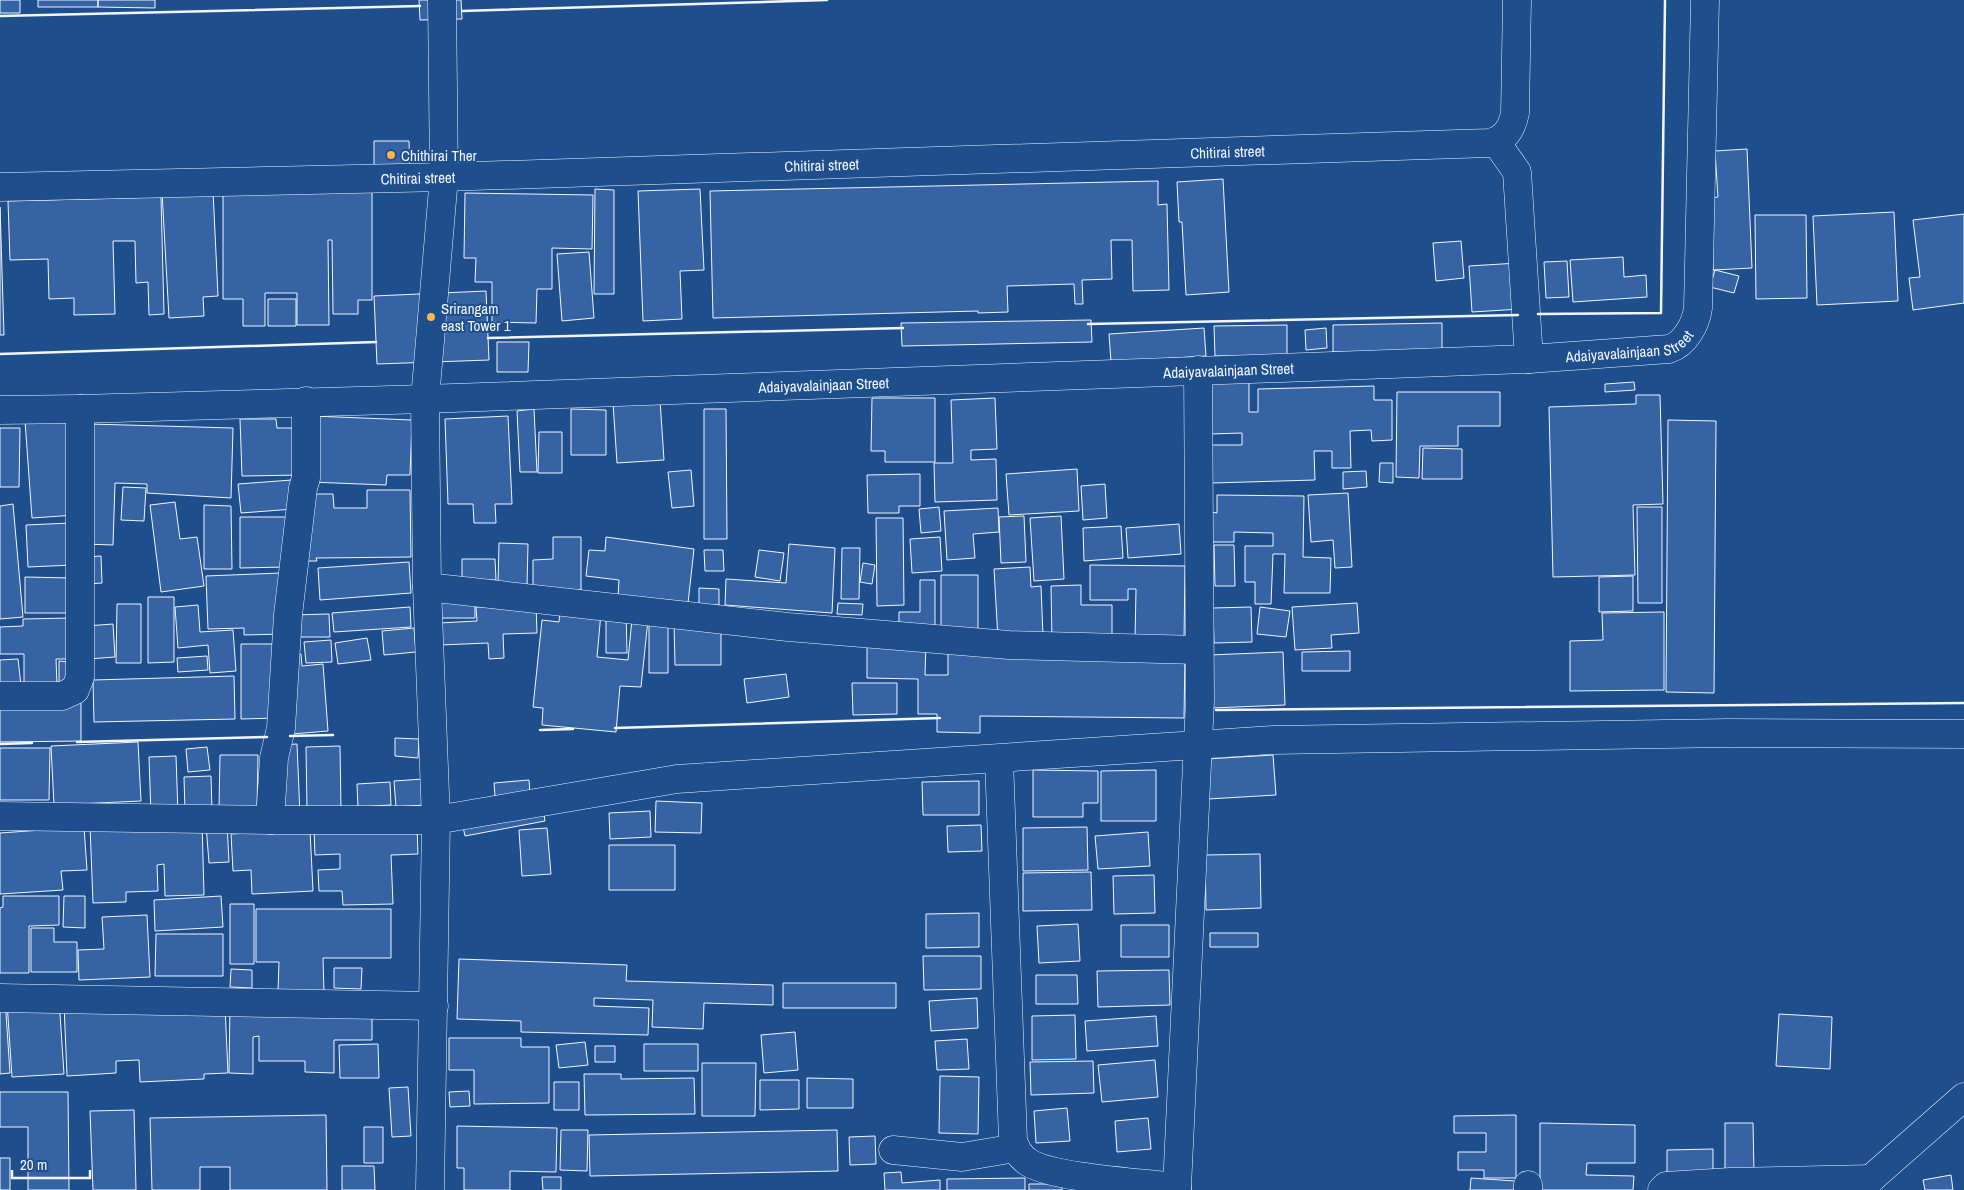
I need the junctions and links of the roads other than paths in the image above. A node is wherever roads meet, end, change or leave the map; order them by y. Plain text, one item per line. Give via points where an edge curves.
1 (442, 0) edge
2 (1517, 0) edge
3 (1705, 0) edge
4 (1496, 142) junction
5 (444, 176) junction
6 (0, 187) edge
7 (1529, 359) junction
8 (1198, 370) junction
9 (425, 399) junction
10 (306, 401) junction
11 (80, 409) junction
12 (0, 410) edge
13 (427, 587) junction
14 (1199, 650) junction
15 (0, 696) edge
16 (1964, 734) edge
17 (1198, 746) junction
18 (999, 759) junction
19 (0, 816) edge
20 (270, 820) junction
21 (436, 820) junction
22 (0, 998) edge
23 (434, 1006) junction
24 (1964, 1097) edge
25 (1016, 1148) junction
26 (893, 1150) dead end
27 (1864, 1184) edge
28 (1177, 1188) edge
29 (430, 1190) edge
30 (1662, 1190) edge

1 - 5 street
2 - 4 street via 1516,113 1508,131
3 - 7 street, Adaiyavalainjaan Street via 1698,308 1695,320 1684,338 1669,349
4 - 5 street, Chitirai street
4 - 7 street via 1517,172
5 - 6 street, Chitirai street
5 - 9 street
7 - 8 street, Adaiyavalainjaan Street
8 - 9 street, Adaiyavalainjaan Street
8 - 14 street
9 - 10 street, Adaiyavalainjaan Street
9 - 13 street
10 - 11 street, Adaiyavalainjaan Street
10 - 20 street via 306,478 302,488 288,615 282,728 274,758
11 - 12 street, Adaiyavalainjaan Street
11 - 15 street via 80,677 74,690 62,696
13 - 14 street via 788,627 990,644
13 - 21 street
14 - 17 street
16 - 17 street via 1728,732 1273,740
17 - 18 street
17 - 28 street
18 - 21 street via 677,779
18 - 25 street via 1013,1140
19 - 20 street
20 - 21 street
21 - 23 street
22 - 23 street
23 - 29 street
24 - 27 street
25 - 26 street via 962,1157
25 - 28 street via 1028,1162 1049,1171
27 - 30 street via 1730,1182 1666,1186

